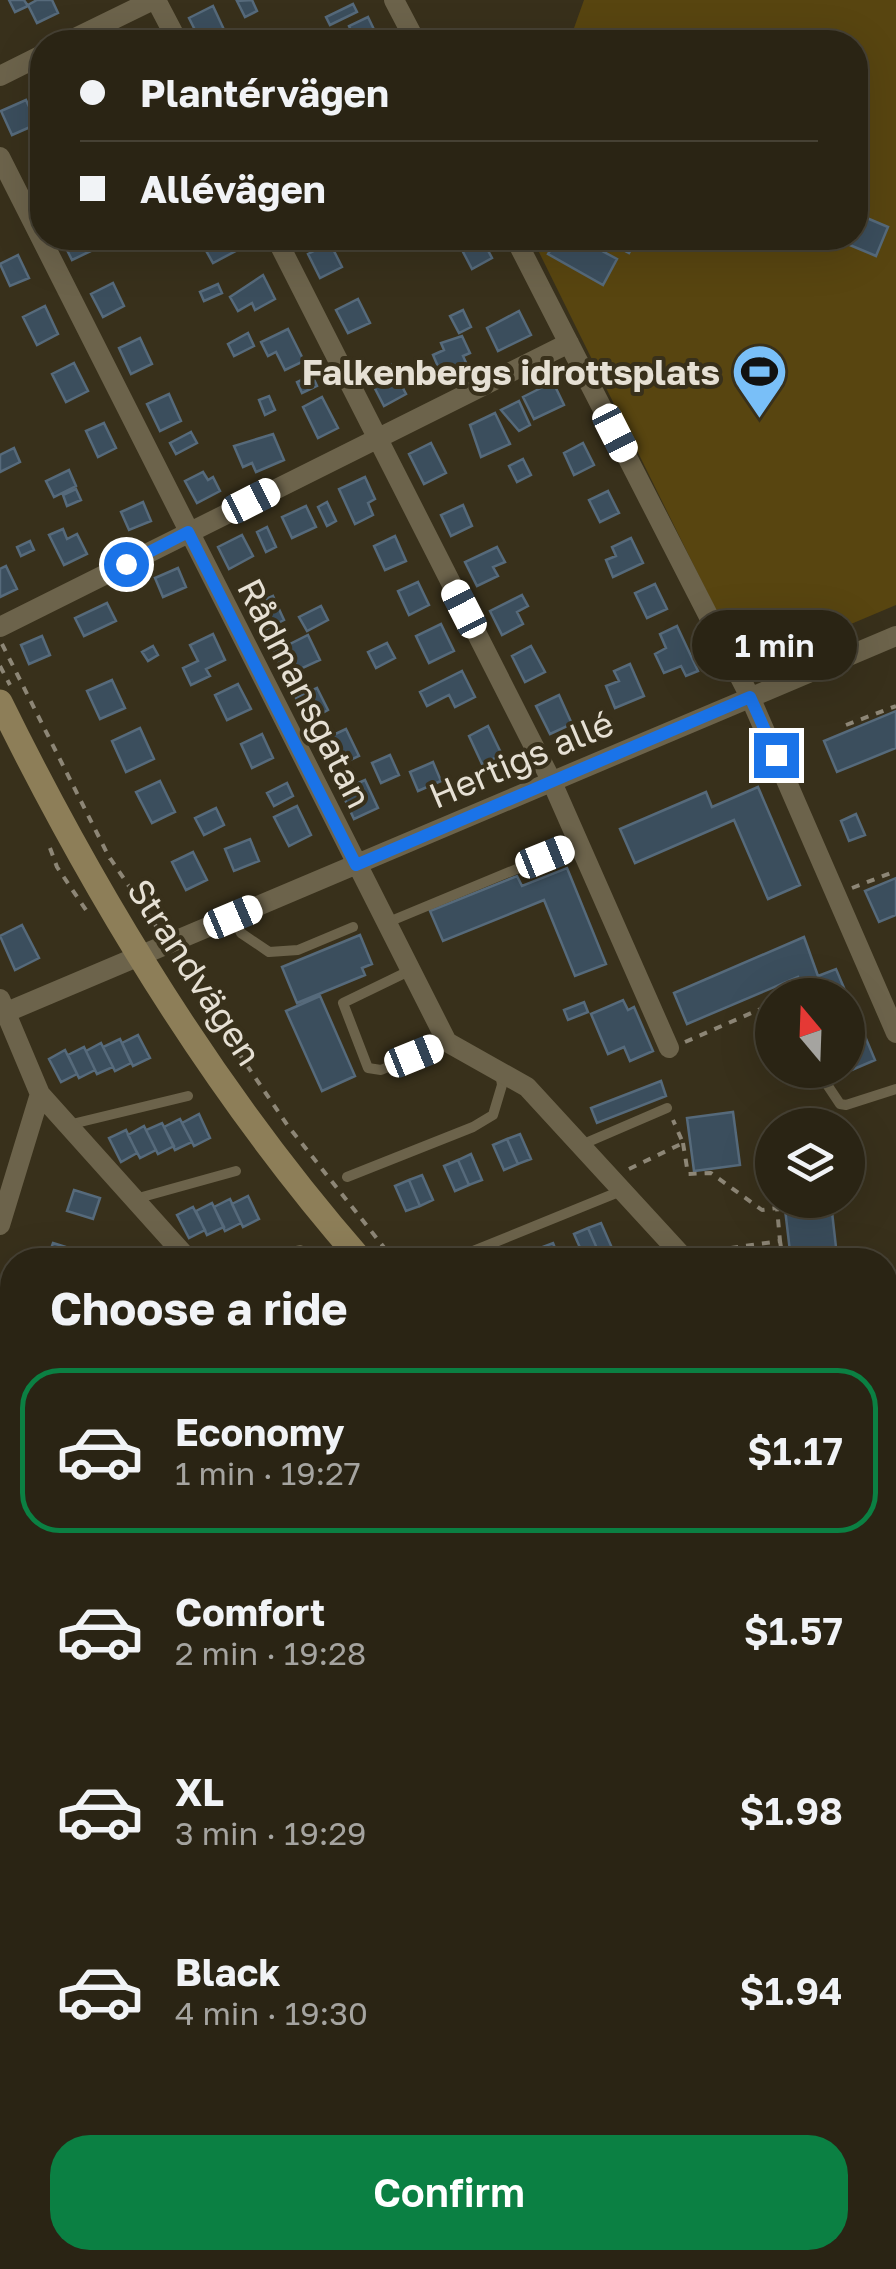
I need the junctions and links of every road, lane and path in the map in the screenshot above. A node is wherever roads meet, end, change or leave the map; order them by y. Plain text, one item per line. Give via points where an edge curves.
1 (155, 0) edge
2 (394, 0) edge
3 (93, 30) edge
4 (171, 30) edge
5 (410, 30) edge
6 (30, 61) edge
7 (0, 76) edge
8 (0, 158) edge
9 (30, 218) edge
10 (46, 250) edge
11 (282, 250) edge
12 (522, 250) edge
13 (569, 344) junction
14 (378, 438) junction
15 (188, 532) junction
16 (0, 627) edge
17 (896, 636) edge
18 (0, 641) edge
19 (750, 697) junction
20 (0, 702) edge
21 (896, 706) edge
22 (846, 725) dead end
23 (551, 780) junction
24 (577, 844) junction
25 (110, 858) dead end
26 (356, 865) junction
27 (896, 870) edge
28 (848, 890) dead end
29 (233, 917) junction
30 (386, 923) junction
31 (352, 927) dead end
32 (138, 956) junction
33 (409, 972) junction
34 (3, 1006) edge
35 (755, 1011) edge
36 (216, 1024) dead end
37 (896, 1033) edge
38 (447, 1042) junction
39 (669, 1048) joint
40 (500, 1071) junction
41 (829, 1088) edge
42 (896, 1089) edge
43 (40, 1094) junction
44 (188, 1096) dead end
45 (667, 1108) joint
46 (67, 1126) junction
47 (581, 1144) junction
48 (683, 1144) junction
49 (236, 1171) dead end
50 (347, 1177) dead end
51 (617, 1184) junction
52 (133, 1199) junction
53 (0, 1224) edge
54 (780, 1241) junction
55 (177, 1248) edge
56 (352, 1248) edge
57 (385, 1248) edge
58 (477, 1248) edge
59 (675, 1248) edge
60 (731, 1248) edge
61 (781, 1248) edge

1 - 3 street
1 - 4 street
2 - 5 street
6 - 7 street
8 - 9 street, Rådmansgatan
10 - 15 street, Rådmansgatan
11 - 14 street
12 - 13 street
13 - 14 street
13 - 19 street
14 - 15 street
14 - 23 street
15 - 16 street
15 - 26 street, Rådmansgatan
17 - 19 street, Hertigs allé
18 - 25 path
19 - 23 street, Hertigs allé
19 - 37 street
20 - 32 street, Strandvägen
21 - 22 path
23 - 24 street
23 - 26 street, Hertigs allé
24 - 30 lane
24 - 39 street
26 - 29 street, Hertigs allé
26 - 30 street, Rådmansgatan
27 - 28 path
29 - 31 lane via 241,933 268,952 298,950
29 - 32 street, Hertigs allé
30 - 33 street, Rådmansgatan
32 - 34 street, Hertigs allé
32 - 56 street, Strandvägen via 255,1126
33 - 38 street, Rådmansgatan
33 - 38 lane via 343,1003 368,1068 380,1070
34 - 43 street
35 - 39 path
36 - 57 path
38 - 40 street
40 - 47 street via 527,1086
40 - 50 lane via 493,1114
41 - 42 lane via 846,1105
43 - 46 street
43 - 53 street
44 - 46 lane
45 - 47 lane
45 - 48 path
46 - 52 street
47 - 51 street
48 - 51 path
48 - 54 path via 688,1174 712,1174 762,1210 777,1208
49 - 52 lane
51 - 58 lane
51 - 59 street
52 - 55 street
54 - 60 path
54 - 61 path

